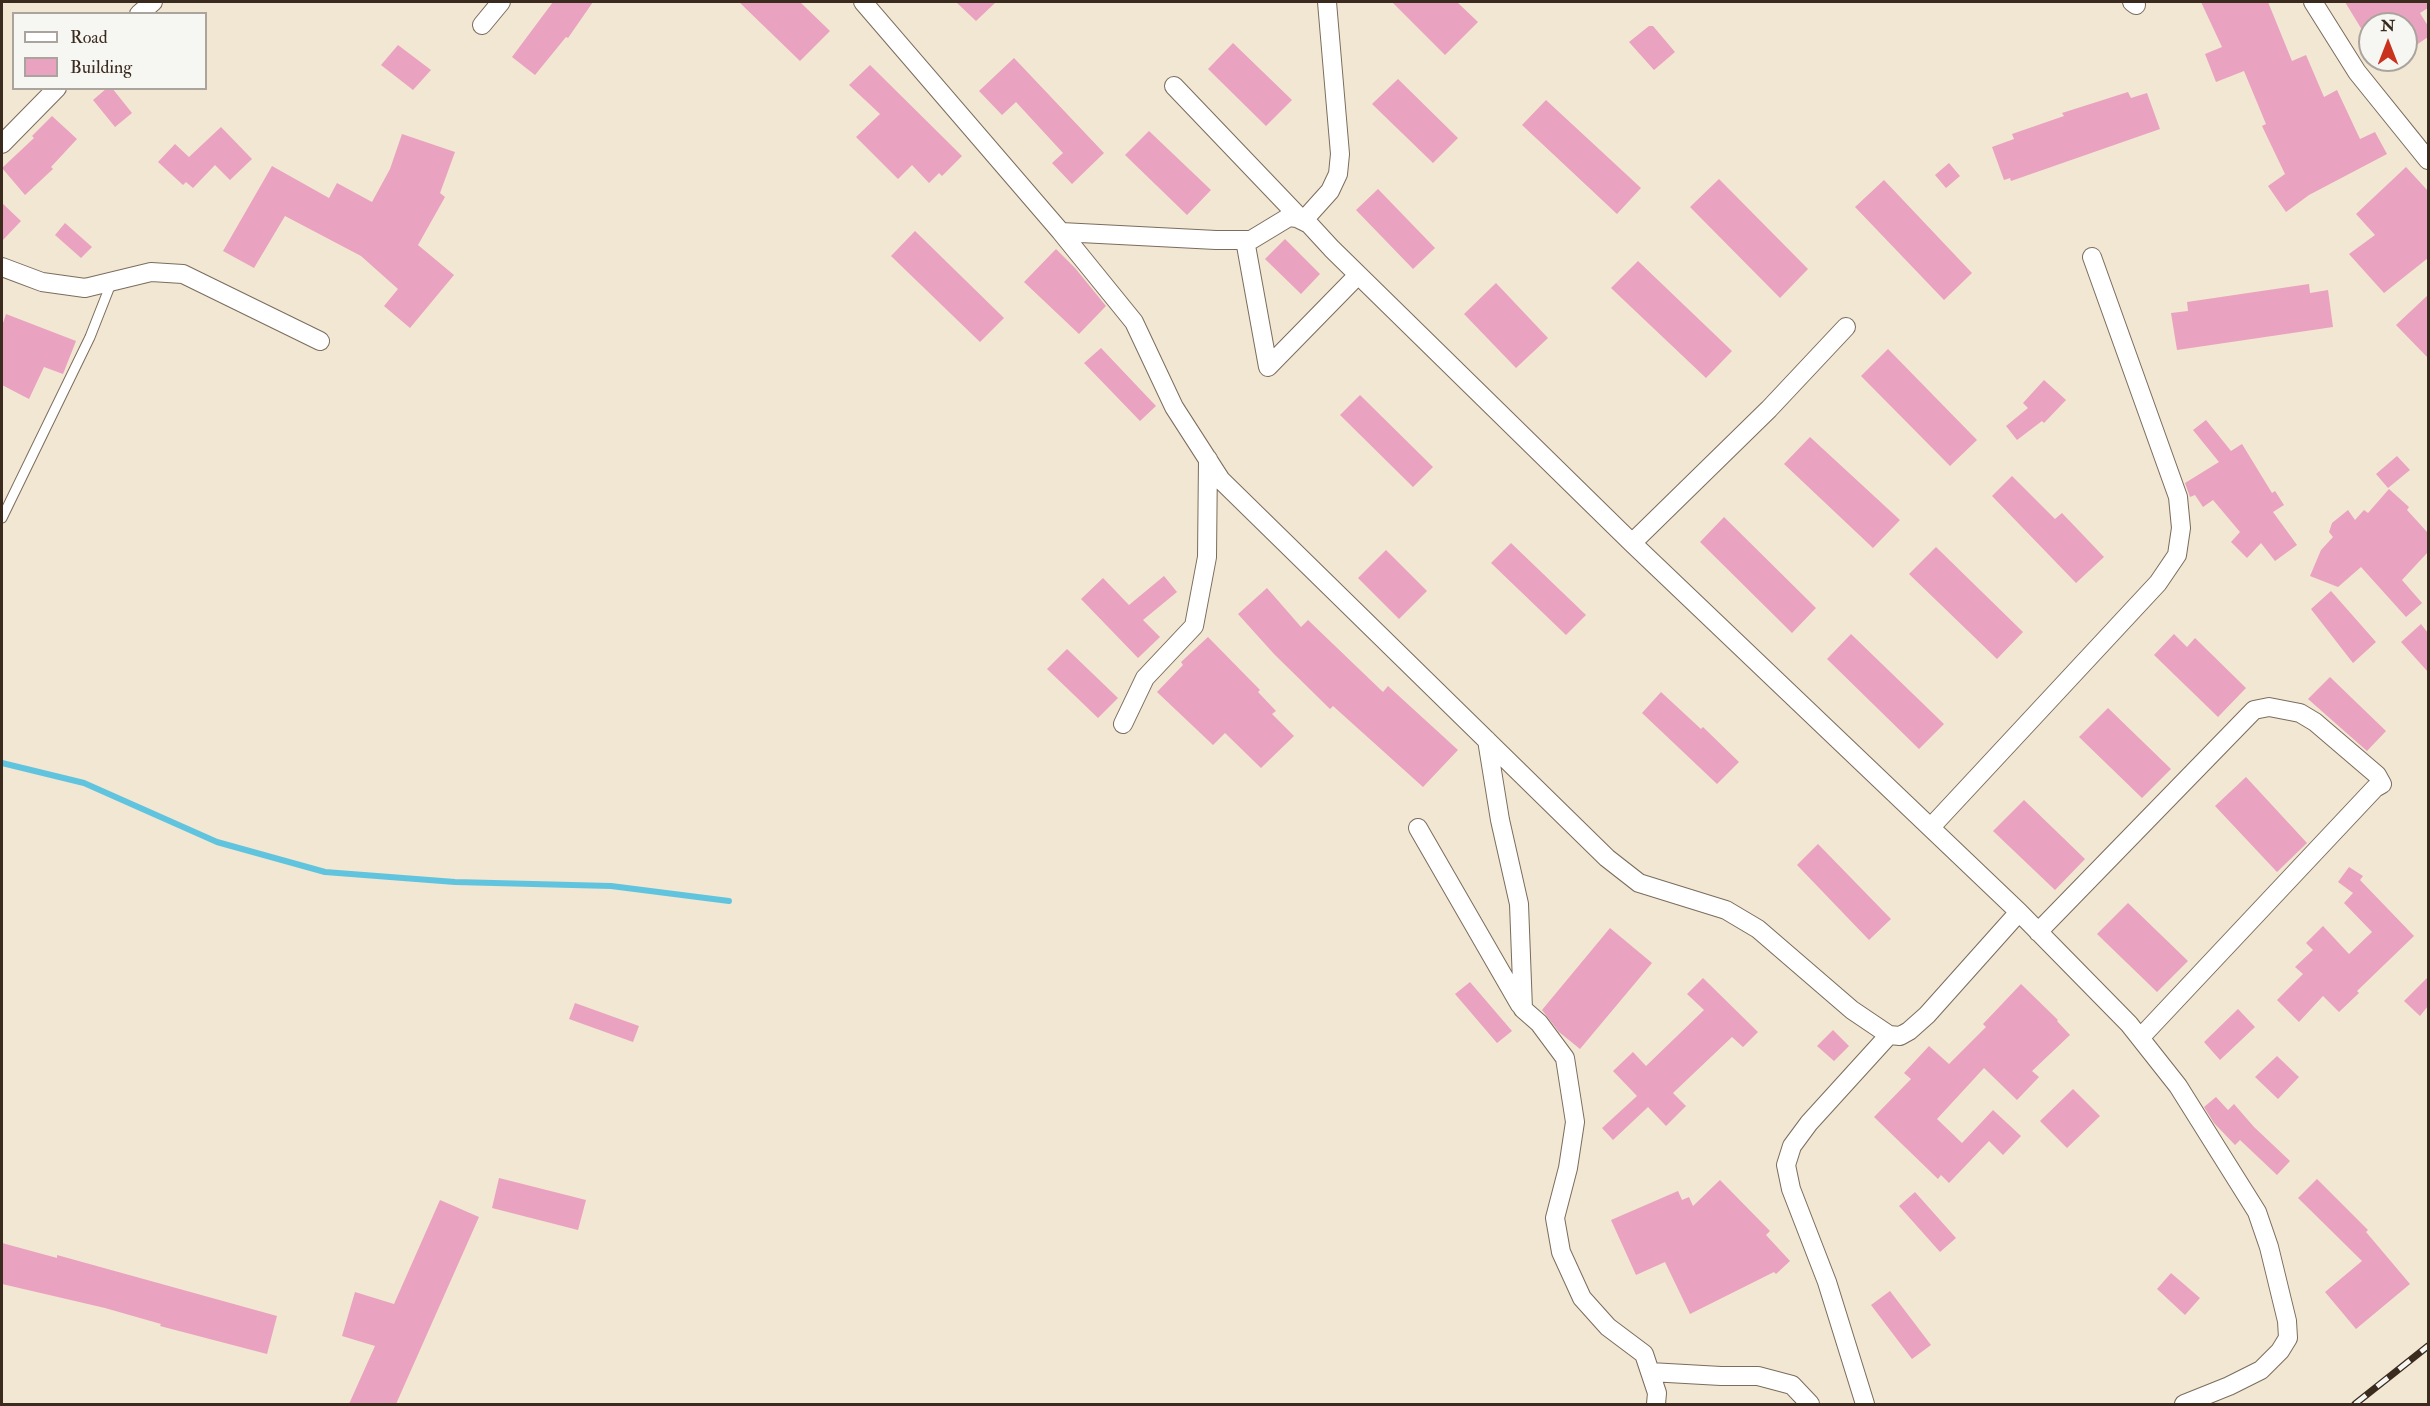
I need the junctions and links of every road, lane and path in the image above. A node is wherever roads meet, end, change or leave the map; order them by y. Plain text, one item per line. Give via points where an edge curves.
1 (153, 2) edge
2 (501, 2) edge
3 (863, 2) edge
4 (1327, 2) edge
5 (2313, 2) edge
6 (141, 12) edge
7 (482, 25) dead end
8 (1174, 86) dead end
9 (55, 90) edge
10 (2, 144) edge
11 (2428, 160) edge
12 (1303, 221) junction
13 (1061, 232) junction
14 (1245, 240) junction
15 (2092, 257) dead end
16 (2, 267) edge
17 (1358, 275) junction
18 (112, 281) junction
19 (1846, 327) dead end
20 (320, 341) dead end
21 (1208, 459) junction
22 (2, 518) edge
23 (1632, 543) junction
24 (1123, 724) dead end
25 (1486, 740) junction
26 (1931, 827) junction
27 (1418, 828) dead end
28 (2019, 912) junction
29 (2038, 932) junction
30 (1523, 1009) junction
31 (1889, 1035) junction
32 (2140, 1038) junction
33 (1650, 1372) junction
34 (1656, 1404) edge
35 (1810, 1404) edge
36 (1865, 1404) edge
37 (2184, 1404) edge

1 - 6 street
2 - 7 street
3 - 13 street
4 - 12 street via 1340,154 1338,174 1330,191
5 - 11 street via 2357,72
8 - 12 street
9 - 10 street
12 - 14 street via 1289,218
12 - 17 street
13 - 14 street
13 - 21 street via 1134,322 1174,407
14 - 17 street via 1268,367
15 - 26 street via 2178,497 2181,528 2176,555 2158,583
16 - 18 street via 42,282 85,288
17 - 23 street
18 - 20 street via 152,272 183,274
18 - 22 lane via 90,337
19 - 23 street via 1769,409
21 - 24 street via 1206,557 1194,626 1145,678
21 - 25 street via 1221,480
23 - 26 street
25 - 30 street via 1519,904
25 - 31 street via 1639,884 1726,910
26 - 28 street
27 - 30 street
28 - 29 street
28 - 31 street via 1927,1015 1900,1036
29 - 32 street
29 - 32 street via 2254,710 2268,707 2300,713 2377,775 2382,784
30 - 33 street via 1539,1023 1565,1058 1567,1068 1575,1122 1555,1218 1561,1252 1582,1298 1608,1327 1644,1354
31 - 36 street via 1809,1124 1792,1146 1786,1165
32 - 37 street via 2178,1086 2257,1212 2287,1321 2288,1338 2261,1370
33 - 34 street via 1657,1393
33 - 35 street via 1758,1376 1792,1385

